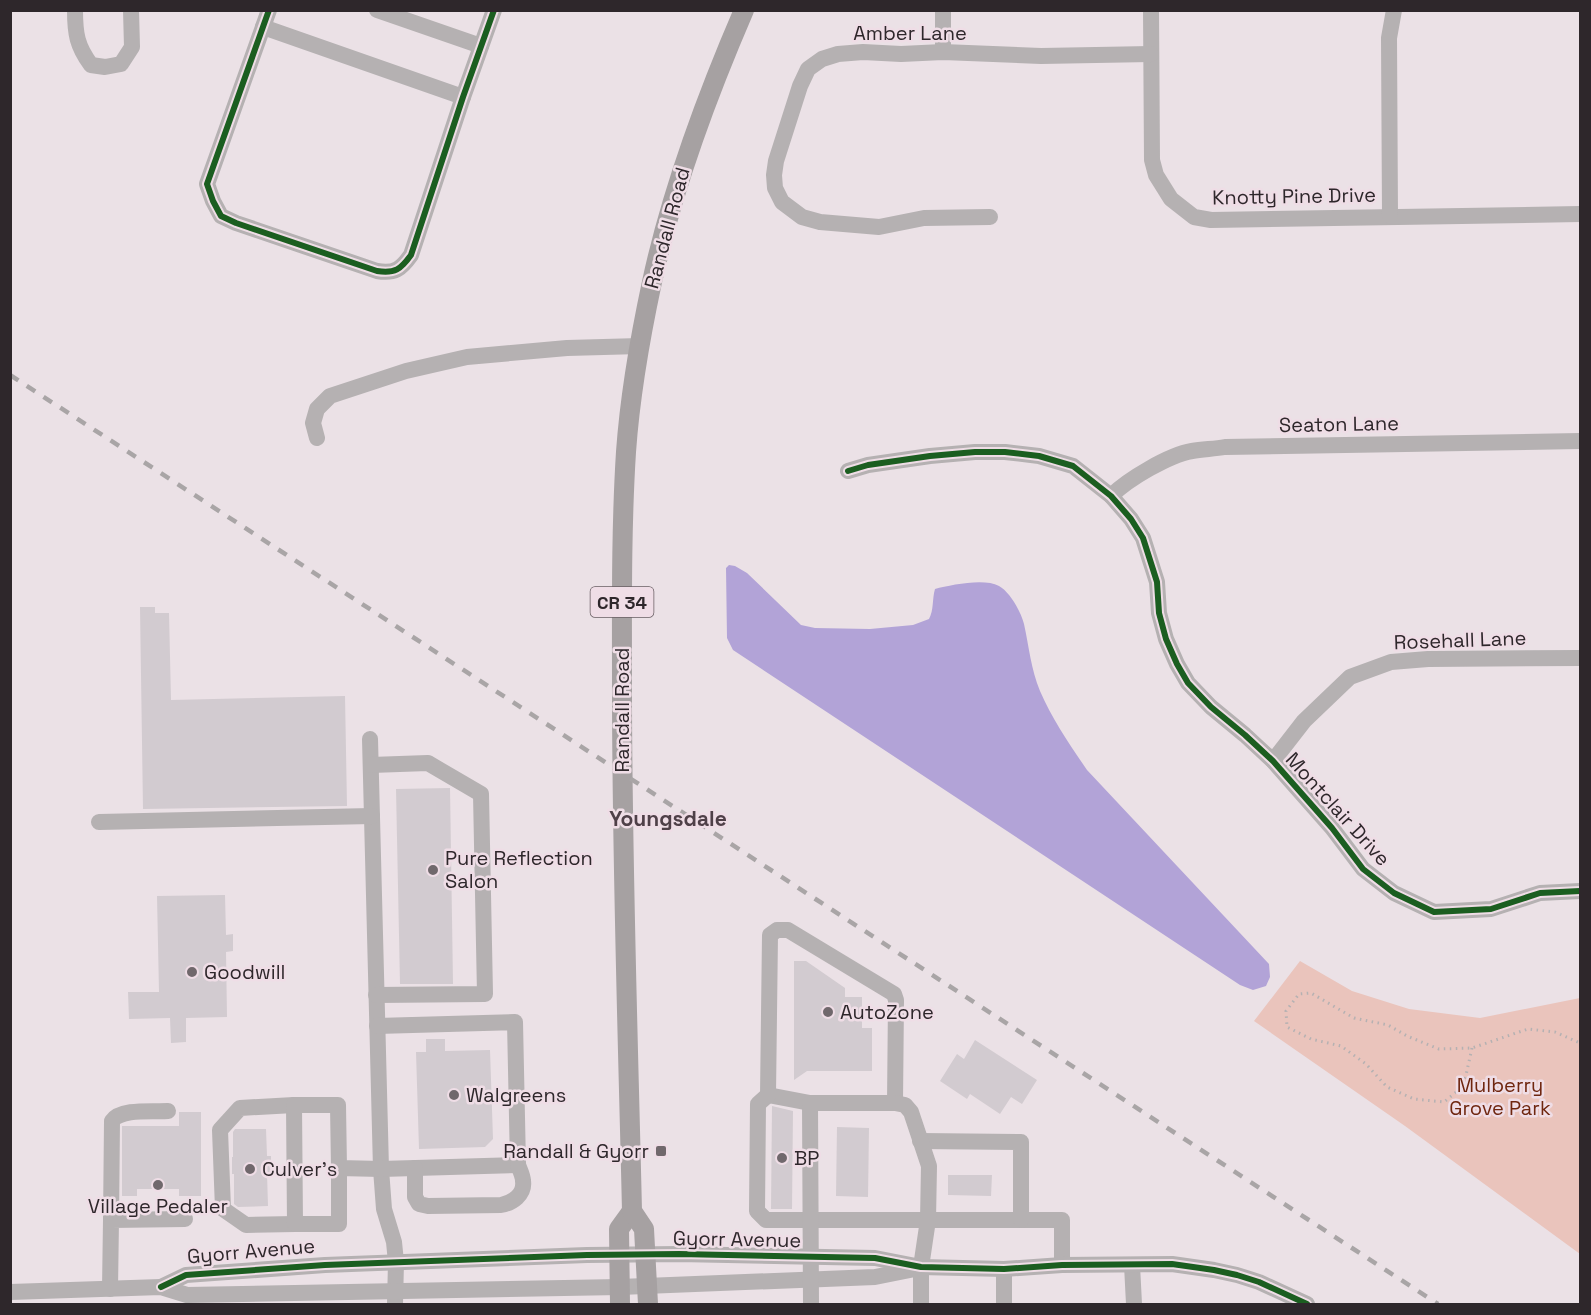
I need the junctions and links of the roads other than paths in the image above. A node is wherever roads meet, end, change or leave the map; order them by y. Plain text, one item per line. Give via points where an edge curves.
1 (75, 10) edge
2 (131, 10) edge
3 (269, 10) edge
4 (377, 10) edge
5 (494, 10) edge
6 (744, 10) edge
7 (943, 10) edge
8 (1151, 10) edge
9 (1394, 10) edge
10 (263, 27) junction
11 (481, 46) junction
12 (943, 52) junction
13 (1151, 54) junction
14 (463, 97) junction
15 (1581, 214) edge
16 (1390, 216) junction
17 (990, 217) dead end
18 (640, 346) junction
19 (317, 438) dead end
20 (1581, 441) edge
21 (848, 471) dead end
22 (1110, 496) junction
23 (1581, 658) edge
24 (370, 739) dead end
25 (1273, 761) junction
26 (371, 765) junction
27 (372, 816) junction
28 (99, 822) dead end
29 (1581, 891) edge
30 (376, 995) junction
31 (377, 1026) junction
32 (768, 1095) junction
33 (810, 1103) junction
34 (895, 1103) junction
35 (294, 1105) junction
36 (168, 1112) dead end
37 (920, 1141) junction
38 (518, 1166) junction
39 (339, 1168) junction
40 (415, 1168) junction
41 (381, 1169) junction
42 (632, 1211) junction
43 (185, 1219) dead end
44 (111, 1220) junction
45 (928, 1220) junction
46 (1021, 1220) junction
47 (810, 1221) junction
48 (295, 1224) junction
49 (620, 1254) junction
50 (646, 1254) junction
51 (811, 1256) junction
52 (396, 1262) junction
53 (1062, 1265) junction
54 (1132, 1265) junction
55 (921, 1267) junction
56 (1004, 1269) junction
57 (811, 1280) junction
58 (162, 1287) junction
59 (110, 1289) junction
60 (10, 1292) edge
61 (647, 1295) edge
62 (620, 1296) edge
63 (396, 1298) edge
64 (162, 1305) edge
65 (811, 1305) edge
66 (921, 1305) edge
67 (1004, 1305) edge
68 (1134, 1305) edge
69 (1307, 1305) edge

1 - 2 street via 81,50 91,65 105,68 121,64 132,47
3 - 10 street
4 - 11 street
5 - 11 street
6 - 18 main road, Randall Road / CR 34 via 682,172 652,281
7 - 12 street
8 - 13 street, Knotty Pine Drive
9 - 16 street via 1389,38
10 - 14 street
10 - 14 street via 207,184 221,216 236,223 378,271 389,273 402,267 411,255
11 - 14 street
12 - 13 street, Amber Lane via 1041,56
12 - 17 street, Amber Lane via 838,54 808,69 776,161 775,188 782,202 802,217 820,222 879,227 924,218
13 - 16 street, Knotty Pine Drive via 1152,160 1171,199 1194,217 1211,220
15 - 16 street, Knotty Pine Drive
18 - 19 street via 467,357 406,371 330,396 316,410 312,423
18 - 42 main road, Randall Road / CR 34 via 627,449 622,561 622,772
20 - 22 street, Seaton Lane via 1225,447 1191,451 1170,459
21 - 22 street, Montclair Drive via 930,456 1005,452 1073,466
22 - 25 street, Montclair Drive via 1143,538 1157,582 1166,639 1188,683
23 - 25 street, Rosehall Lane via 1390,662 1350,677 1304,721
24 - 26 street
25 - 29 street, Montclair Drive via 1363,868 1394,893 1434,912 1491,909 1540,893
26 - 27 street
26 - 30 street via 428,763 481,794 485,994
27 - 28 street
27 - 30 street
30 - 31 street
31 - 38 street via 515,1022
31 - 41 street
32 - 33 street
32 - 34 street via 770,935 788,930 894,994
32 - 47 street via 758,1104 757,1210 766,1220
33 - 34 street
33 - 47 street
34 - 37 street via 905,1105 911,1112
35 - 39 street via 338,1105
35 - 48 street
35 - 48 street via 240,1108 220,1130 223,1209 246,1225
36 - 44 street via 123,1113 112,1121
37 - 45 street via 929,1166
37 - 46 street via 1021,1142
38 - 40 street
38 - 40 street via 524,1182 522,1189 518,1198 501,1205 418,1204 414,1197
39 - 41 street
39 - 48 street via 339,1224
40 - 41 street
41 - 52 street via 384,1209
42 - 49 main road, Randall Road / CR 34 via 619,1229
42 - 50 main road, Randall Road / CR 34 via 644,1229
43 - 44 street
44 - 59 street
45 - 46 street
45 - 47 street
45 - 55 street
46 - 53 street via 1062,1220
47 - 51 street
49 - 50 street, Gyorr Avenue
49 - 52 street, Gyorr Avenue
49 - 62 main road, Randall Road / CR 34
50 - 51 street, Gyorr Avenue
50 - 61 main road, Randall Road / CR 34
51 - 55 street, Gyorr Avenue via 875,1258
51 - 57 street
52 - 58 street, Gyorr Avenue via 186,1275
52 - 63 street
53 - 54 street, Gyorr Avenue
53 - 56 street, Gyorr Avenue
54 - 68 street
54 - 69 street, Gyorr Avenue via 1172,1264 1226,1272 1259,1282
55 - 56 street, Gyorr Avenue
55 - 57 street, Gyorr Avenue via 875,1278
55 - 66 street
56 - 67 street
57 - 61 street, Gyorr Avenue
57 - 65 street
58 - 59 street, Gyorr Avenue
58 - 63 street, Gyorr Avenue via 187,1295
58 - 64 street
59 - 60 street, Gyorr Avenue
61 - 62 street, Gyorr Avenue
62 - 63 street, Gyorr Avenue

